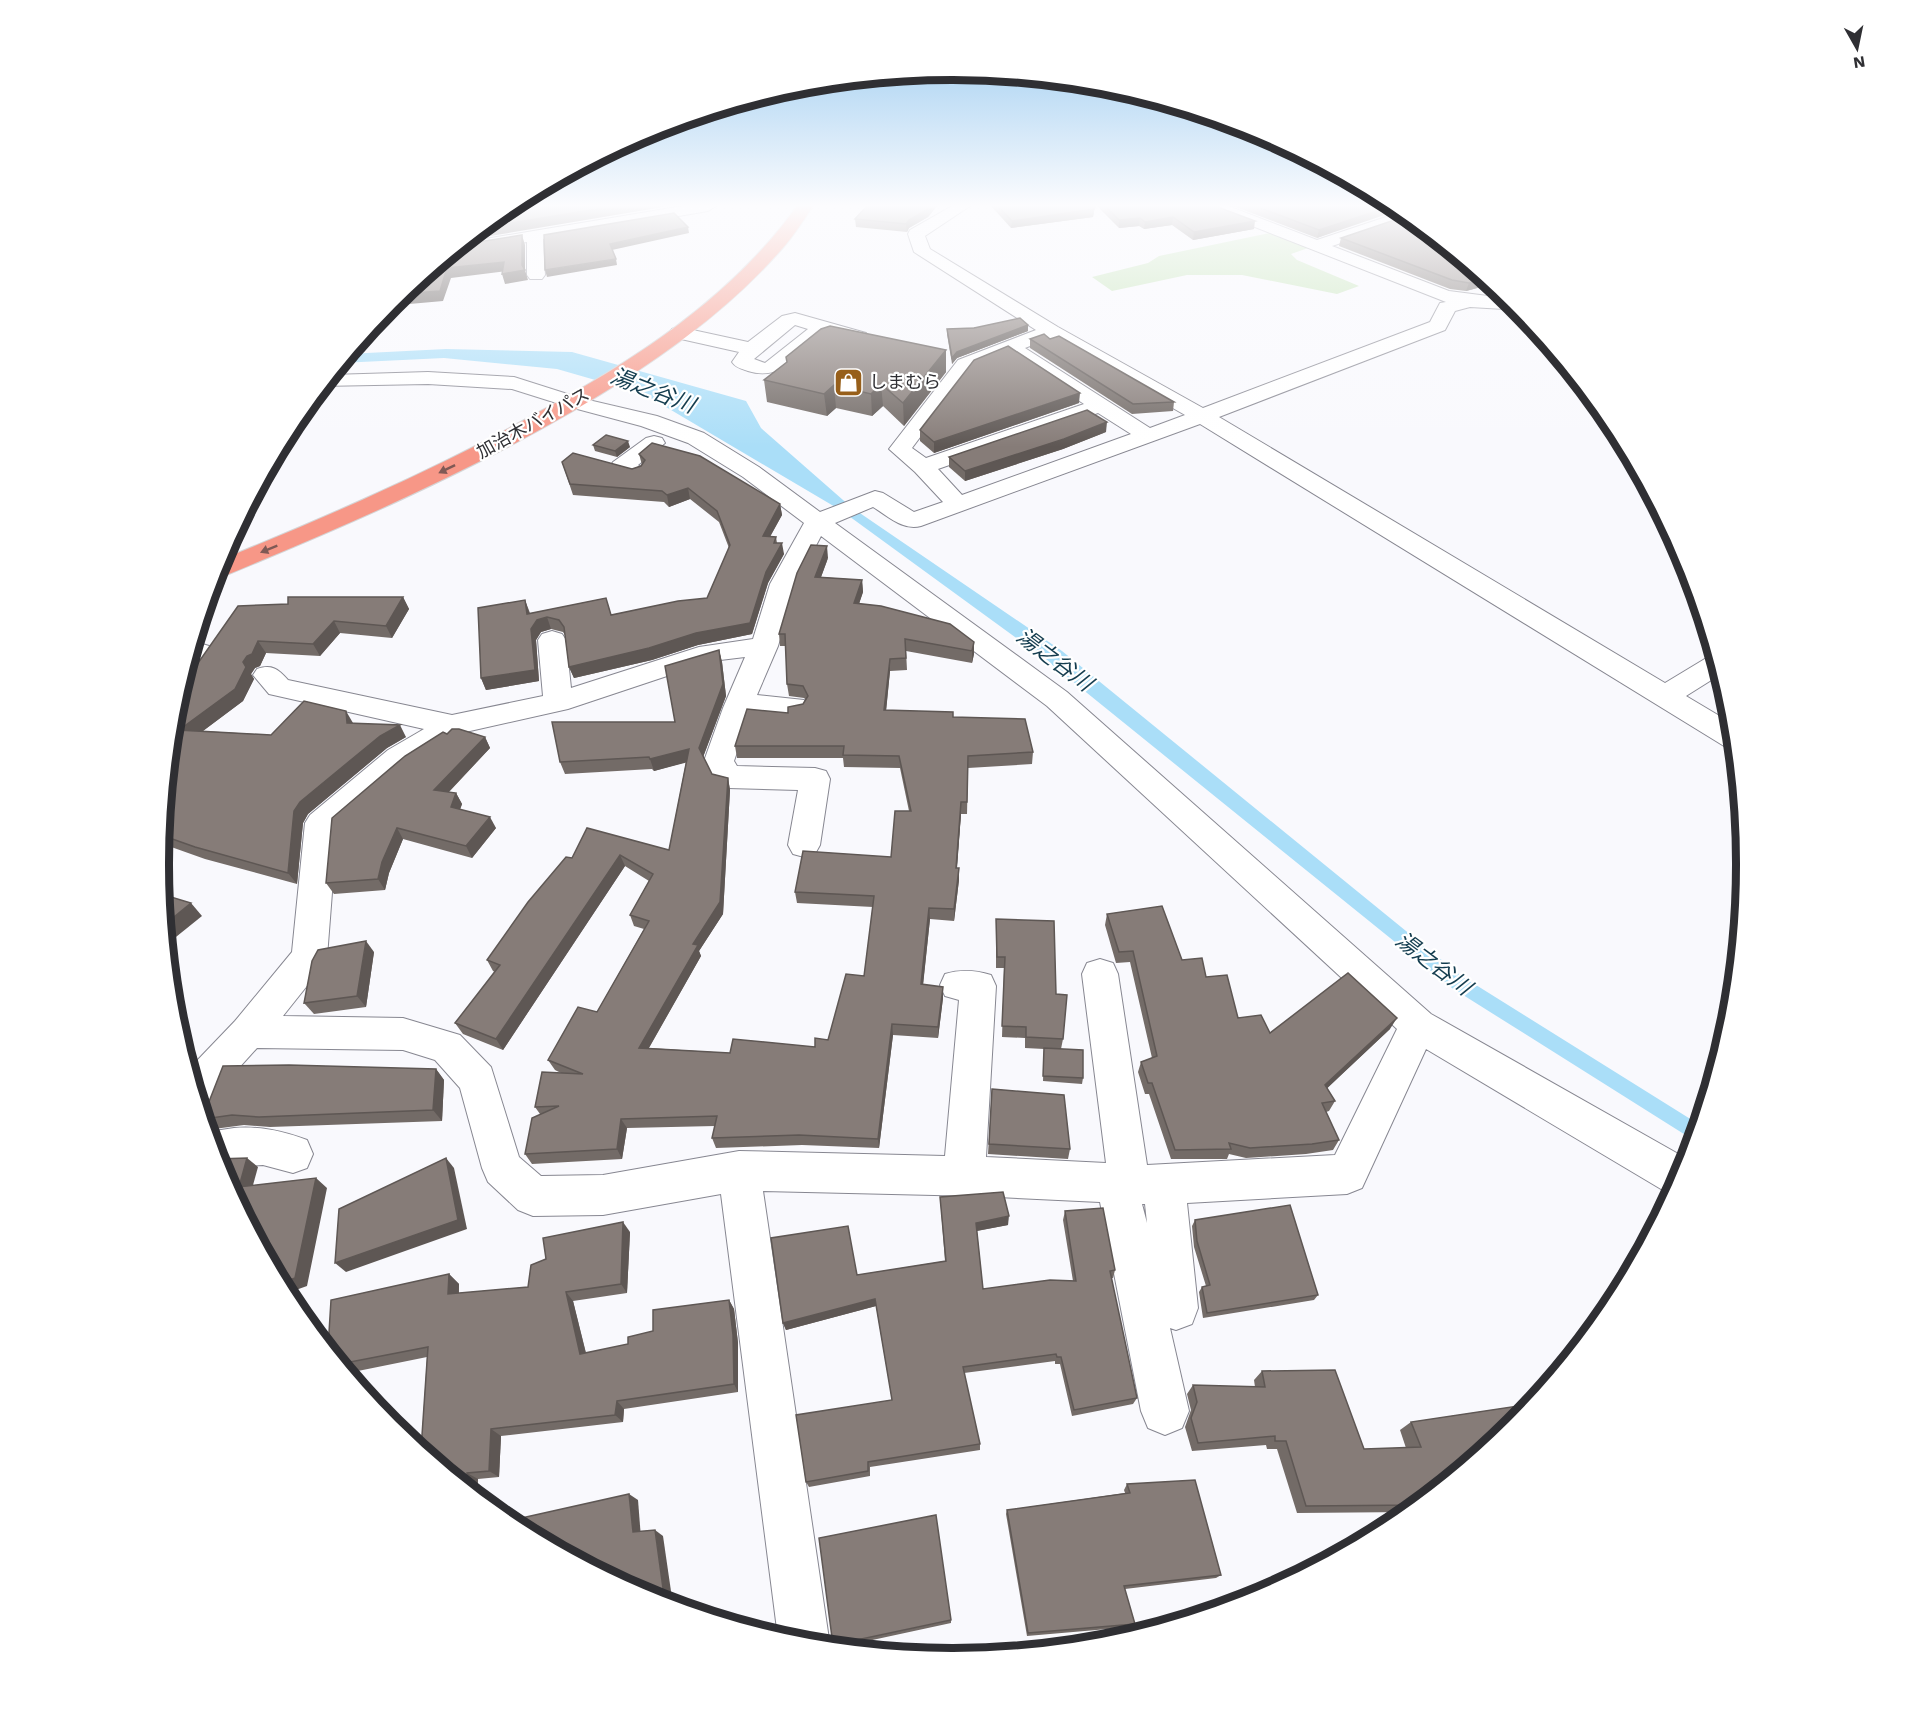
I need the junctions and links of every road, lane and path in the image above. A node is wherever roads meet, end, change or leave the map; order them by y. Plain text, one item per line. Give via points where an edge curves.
1 (735, 287) edge
2 (979, 287) edge
3 (1420, 287) edge
4 (1470, 301) junction
5 (1501, 304) edge
6 (822, 328) junction
7 (1051, 331) junction
8 (679, 333) junction
9 (859, 337) edge
10 (1010, 347) junction
11 (752, 349) junction
12 (335, 381) edge
13 (570, 392) junction
14 (1100, 405) junction
15 (1202, 416) junction
16 (1148, 436) junction
17 (709, 446) junction
18 (618, 466) edge
19 (923, 467) junction
20 (960, 505) junction
21 (816, 522) junction
22 (240, 537) edge
23 (227, 566) edge
24 (552, 640) dead end
25 (764, 646) junction
26 (199, 652) dead end
27 (196, 656) edge
28 (1711, 667) edge
29 (267, 675) dead end
30 (1665, 696) junction
31 (558, 702) junction
32 (740, 703) junction
33 (794, 707) edge
34 (452, 725) junction
35 (1725, 733) edge
36 (804, 845) dead end
37 (1100, 974) dead end
38 (958, 984) dead end
39 (1418, 1025) junction
40 (248, 1032) junction
41 (200, 1083) edge
42 (222, 1148) edge
43 (293, 1154) dead end
44 (739, 1171) junction
45 (1673, 1173) edge
46 (964, 1176) junction
47 (1137, 1184) junction
48 (1176, 1308) dead end
49 (1165, 1412) dead end
50 (804, 1633) edge

1 - 8 highway, 加治木バイパス
2 - 7 street
3 - 4 street
4 - 5 street
4 - 15 street via 1447,307 1438,326
6 - 9 street
6 - 11 street via 791,319
6 - 11 street via 771,368 742,362
7 - 10 street
7 - 15 street
8 - 11 street
8 - 13 highway, 加治木バイパス via 643,359
10 - 14 street
10 - 19 street via 965,364 900,448
12 - 13 street via 428,378 514,383
13 - 17 street
13 - 22 highway, 加治木バイパス via 443,452
13 -> 23 highway, 加治木バイパス via 510,438 317,530
14 - 16 street
14 - 19 street
15 - 16 street
15 - 30 street
16 - 20 street
17 - 18 street via 681,452 645,439
17 - 21 street via 752,472
19 - 20 street
20 - 21 street via 912,522 875,498
21 - 25 street via 783,584
21 - 39 street via 1057,699
24 - 31 street
25 - 31 street via 710,653
25 - 32 street
26 - 27 street
28 - 30 street
29 - 34 street via 279,687
30 - 35 street
31 - 34 street
32 - 33 street
32 - 36 street via 719,760 728,777 815,779
34 - 40 street via 399,758 321,823 309,957
37 - 47 street
38 - 46 street via 978,986
39 - 45 street
39 - 47 street via 1347,1174
40 - 41 street
40 - 44 street via 403,1034 447,1047 477,1079 502,1168 533,1196 603,1195
42 - 43 street via 272,1146
44 - 46 street
44 - 50 street
46 - 47 street
47 - 48 street
47 - 49 street

